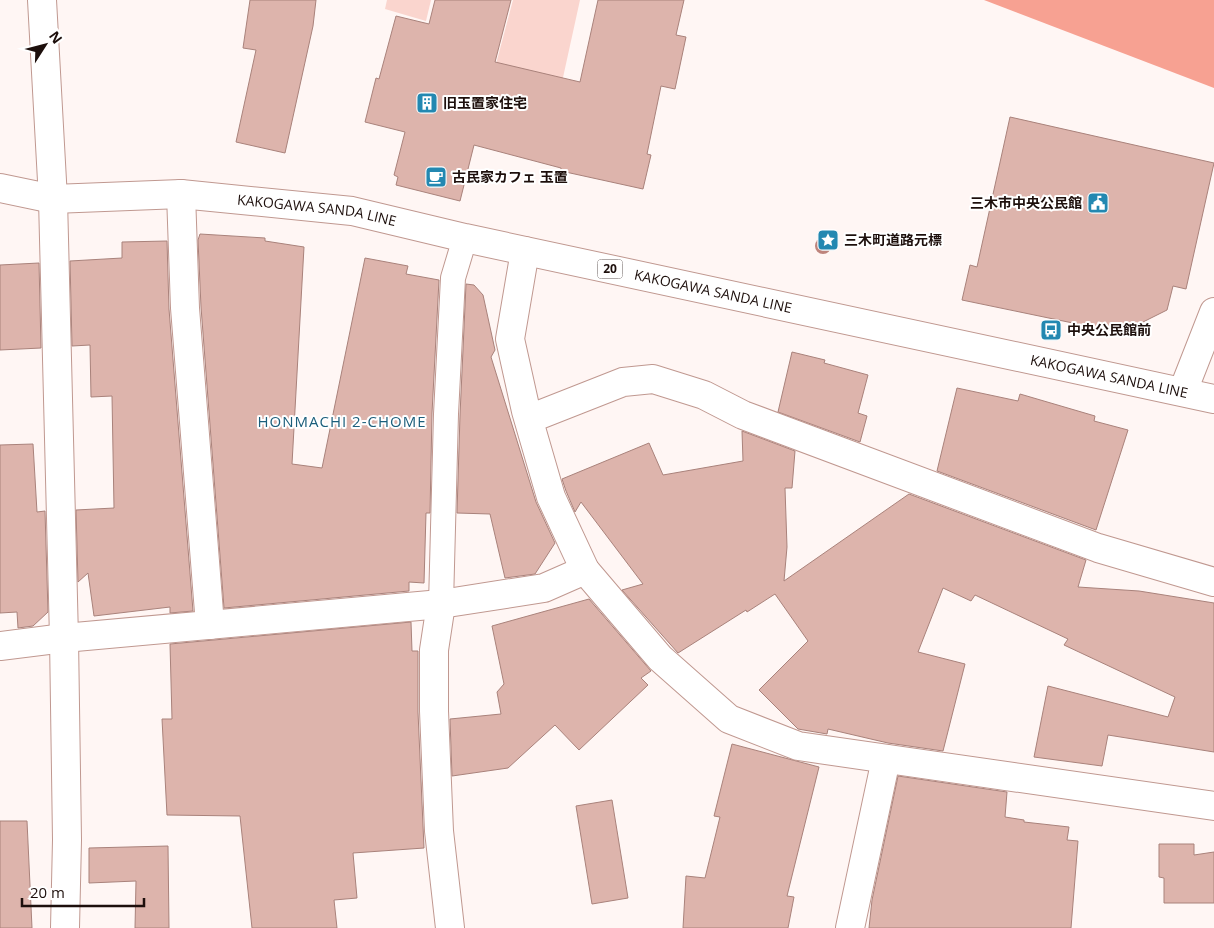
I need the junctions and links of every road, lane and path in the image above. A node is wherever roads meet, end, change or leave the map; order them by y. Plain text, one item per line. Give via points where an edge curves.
1 (42, 0) edge
2 (0, 188) edge
3 (181, 194) junction
4 (53, 199) junction
5 (465, 238) junction
6 (525, 251) junction
7 (1214, 312) edge
8 (1183, 391) junction
9 (1214, 398) edge
10 (528, 419) junction
11 (585, 570) junction
12 (1214, 582) edge
13 (441, 604) junction
14 (210, 625) junction
15 (64, 638) junction
16 (0, 646) edge
17 (886, 759) junction
18 (1214, 806) edge
19 (65, 928) edge
20 (450, 928) edge
21 (850, 928) edge

1 - 4 street
2 - 4 street, KAKOGAWA SANDA LINE / 20
3 - 4 street, KAKOGAWA SANDA LINE / 20
3 - 5 street, KAKOGAWA SANDA LINE / 20 via 352,211
3 - 14 street via 186,318
4 - 15 street
5 - 6 street, KAKOGAWA SANDA LINE / 20
5 - 13 lane via 453,278
6 - 8 street, KAKOGAWA SANDA LINE / 20
6 - 10 street via 510,339
7 - 8 street
8 - 9 street, KAKOGAWA SANDA LINE / 20
10 - 11 street via 551,497
10 - 12 street via 623,382 653,379 704,395 743,415 1098,548
11 - 13 street via 544,588
11 - 17 street via 660,658 730,719 798,746
13 - 14 street
13 - 20 street via 434,650 434,711 439,831
14 - 15 street
15 - 16 street
15 - 19 street
17 - 18 street
17 - 21 street

